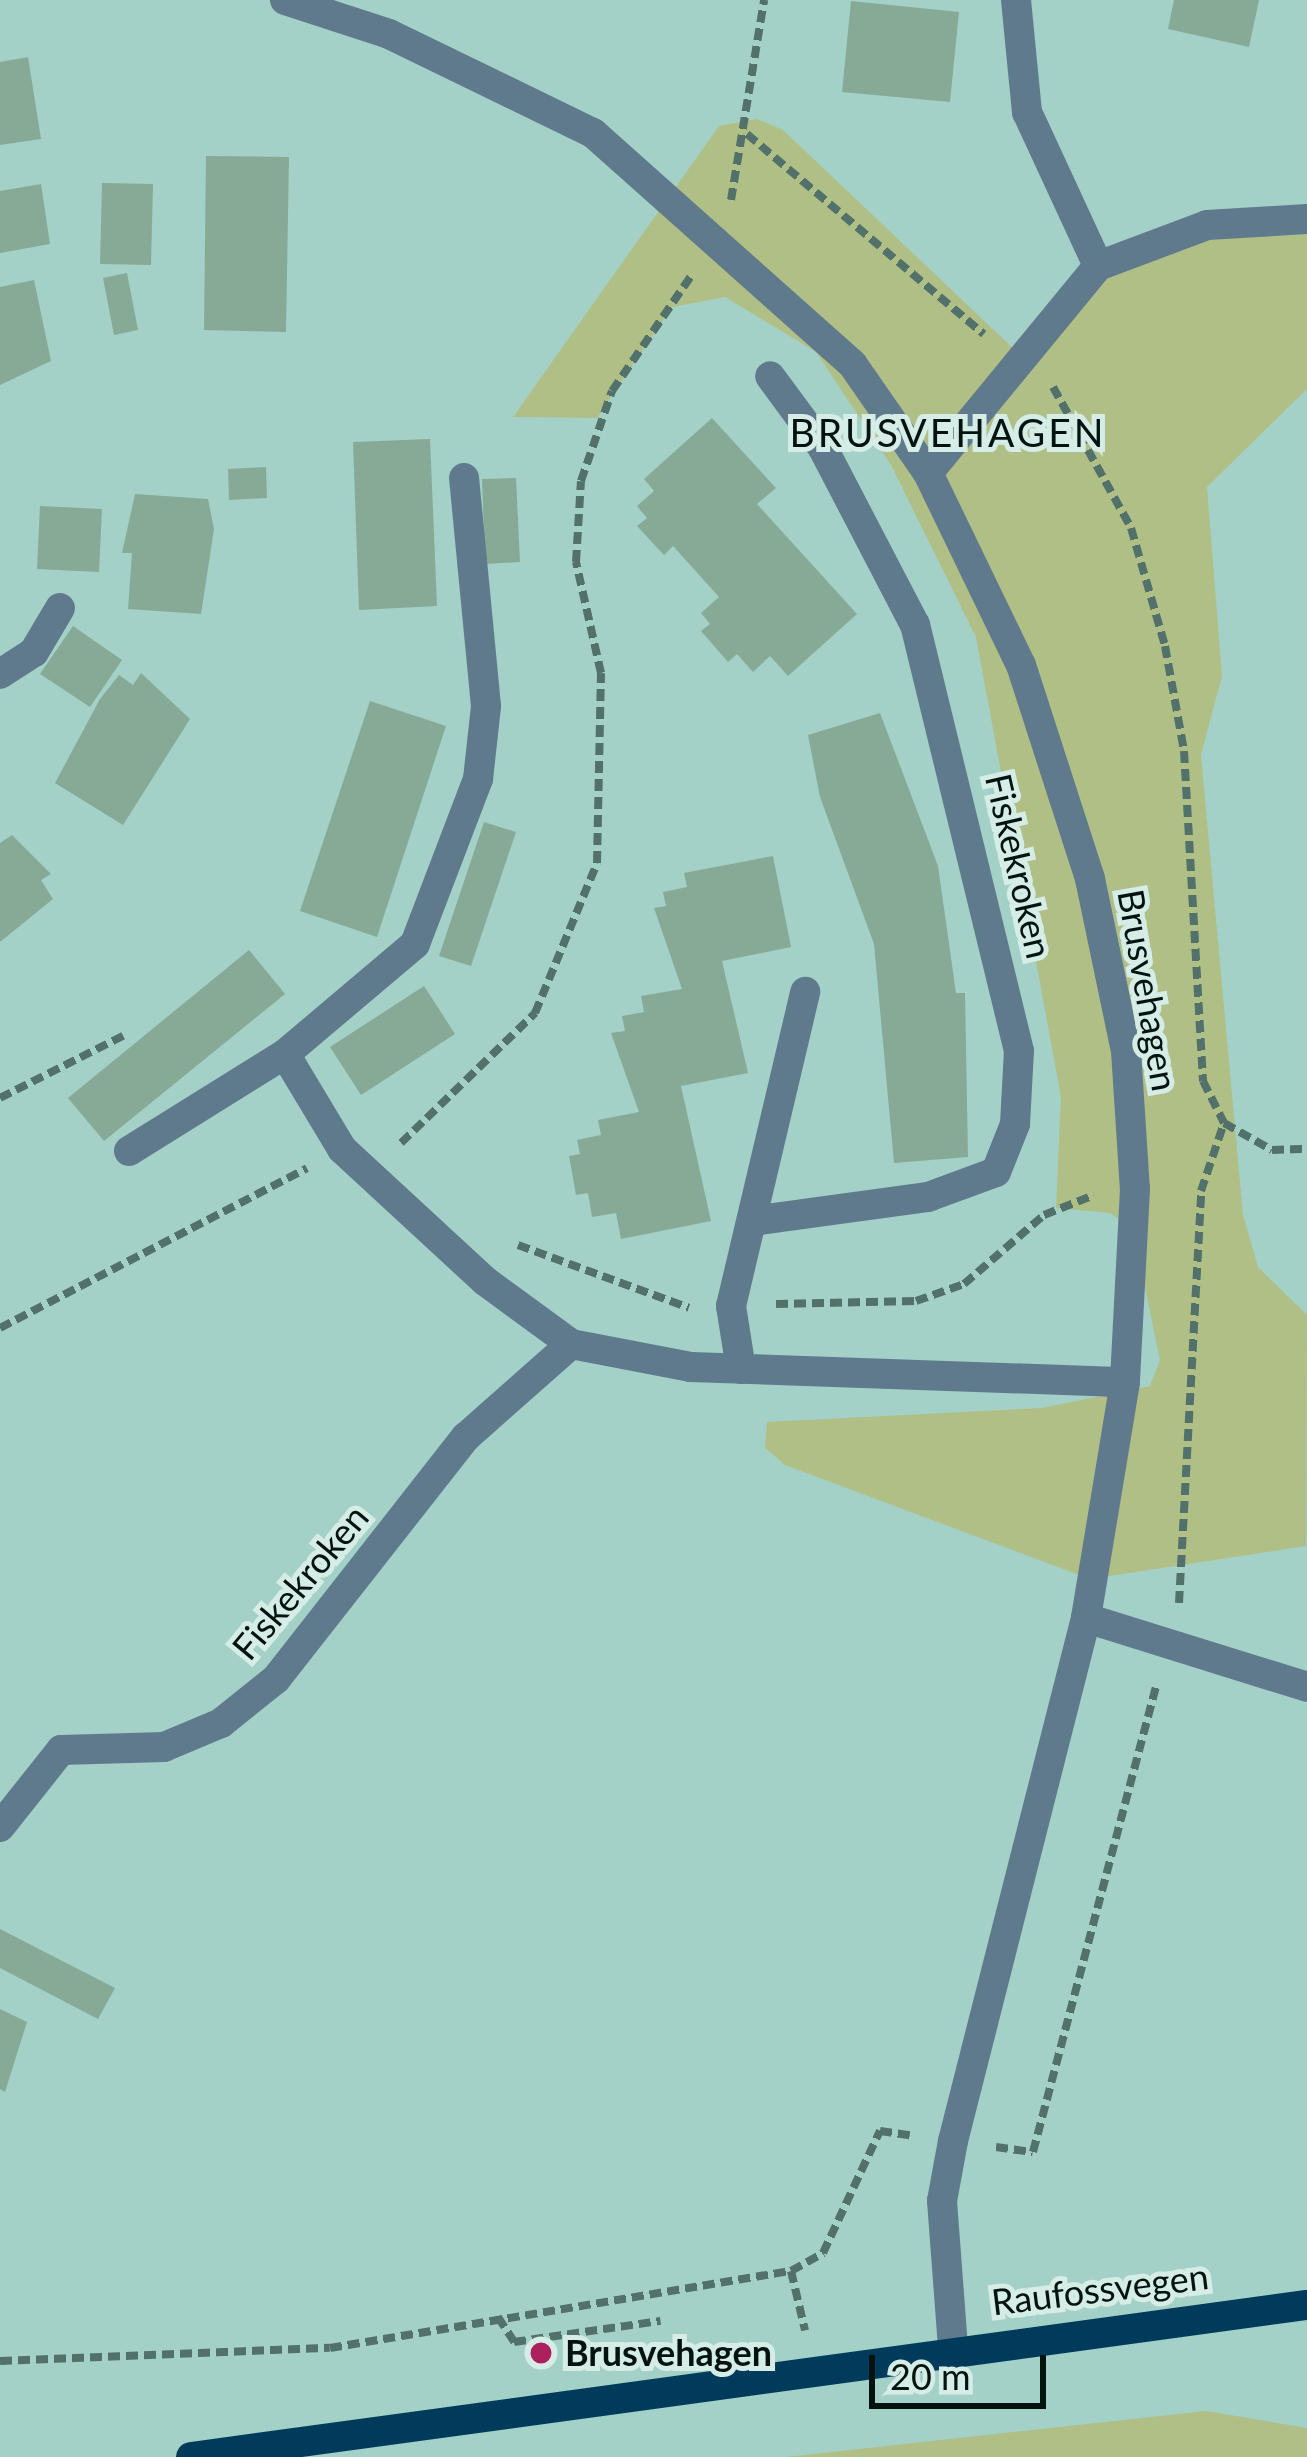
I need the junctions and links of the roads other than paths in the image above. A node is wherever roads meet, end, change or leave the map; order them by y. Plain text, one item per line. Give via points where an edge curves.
1 (285, 0) edge
2 (1016, 0) edge
3 (1307, 219) edge
4 (1098, 266) junction
5 (770, 376) dead end
6 (928, 473) junction
7 (464, 478) dead end
8 (60, 608) dead end
9 (0, 674) edge
10 (805, 992) dead end
11 (284, 1054) junction
12 (129, 1151) dead end
13 (760, 1220) junction
14 (572, 1343) junction
15 (741, 1369) junction
16 (1125, 1382) junction
17 (1086, 1618) junction
18 (1307, 1687) edge
19 (0, 1827) edge
20 (1307, 2305) edge
21 (953, 2347) junction
22 (191, 2457) edge

1 - 6 street, Brusvehagen via 389,34 593,134 718,236 853,365
2 - 4 street via 1027,112
3 - 4 street via 1207,225
4 - 6 street via 1013,357
5 - 13 street, Fiskekroken via 823,448 915,625 1019,1051 1015,1124 996,1172 928,1197
6 - 16 street, Brusvehagen via 1021,665 1090,879 1126,1052 1135,1189
7 - 11 street via 486,706 478,779 416,944
8 - 9 street via 34,652
10 - 13 street
11 - 12 street
11 - 14 street via 342,1149 485,1281
13 - 15 street via 731,1306
14 - 15 street
14 - 19 street, Fiskekroken via 466,1437 276,1679 221,1723 164,1747 61,1750 35,1773
15 - 16 street
16 - 17 street, Brusvehagen
17 - 18 street
17 - 21 street, Brusvehagen via 952,2141 942,2201
20 - 21 main road, Raufossvegen
21 - 22 main road, Raufossvegen

